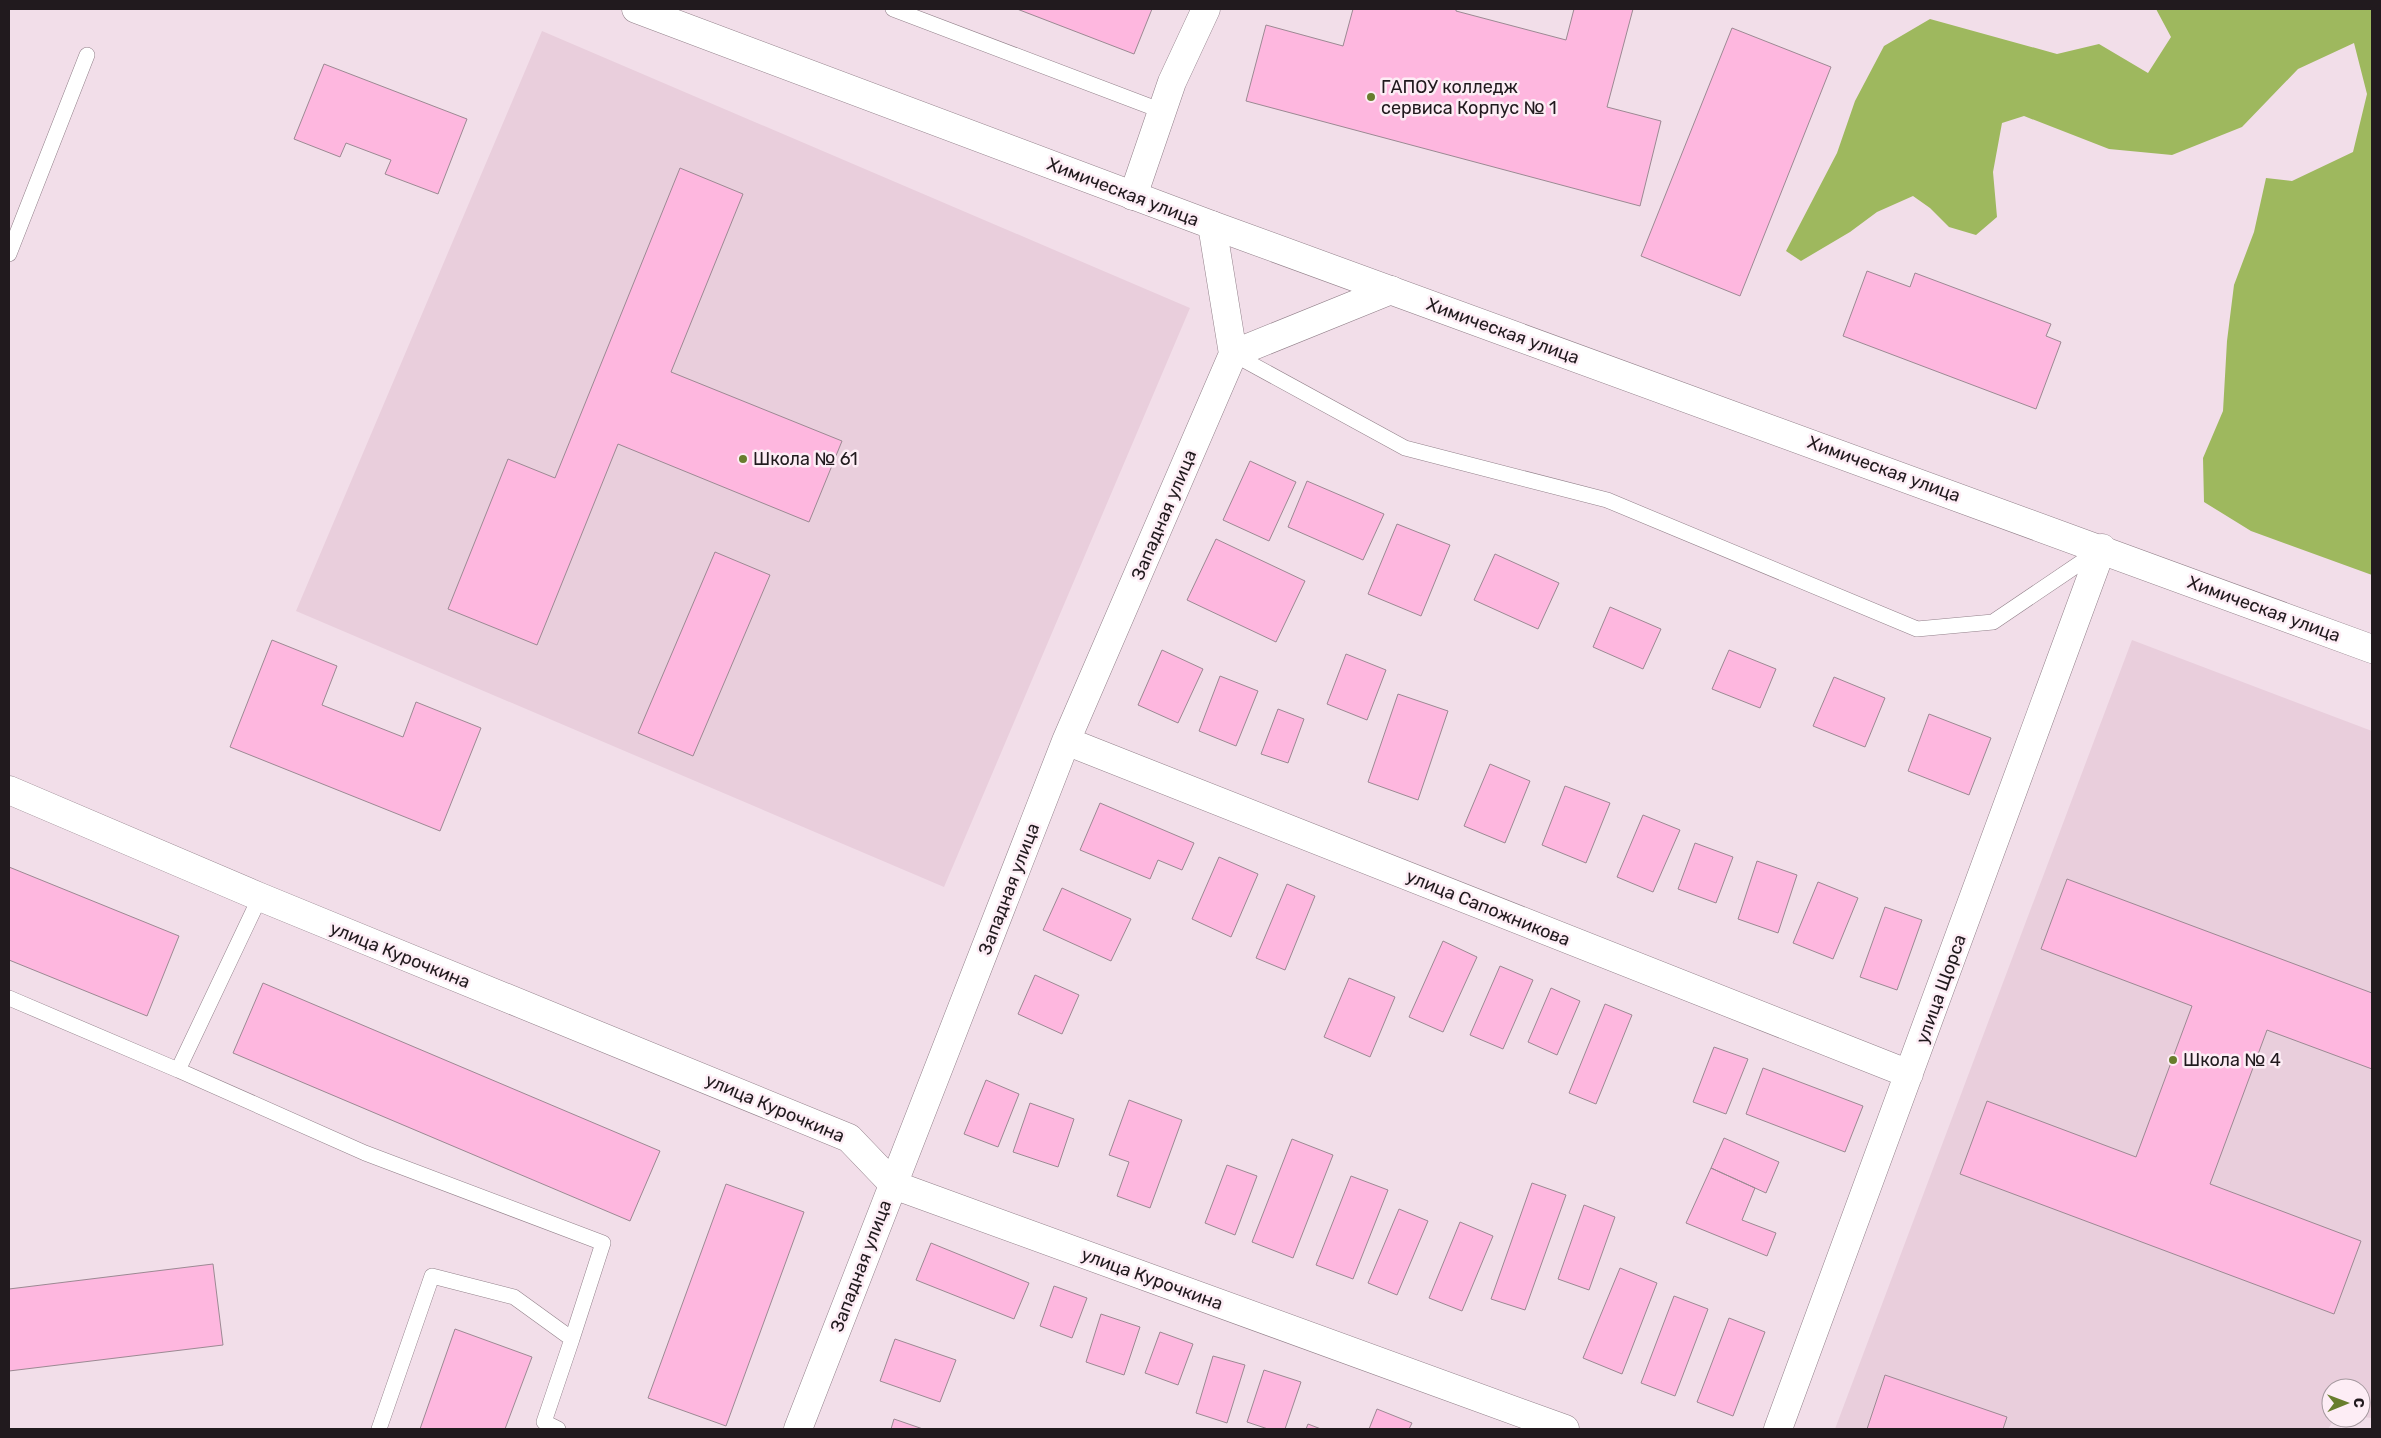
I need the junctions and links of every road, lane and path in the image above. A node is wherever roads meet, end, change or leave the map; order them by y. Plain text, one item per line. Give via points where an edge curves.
1 (893, 9) edge
2 (1206, 9) edge
3 (647, 11) edge
4 (87, 55) dead end
5 (1162, 111) junction
6 (1133, 196) junction
7 (1212, 225) junction
8 (9, 254) edge
9 (1391, 290) junction
10 (1233, 354) junction
11 (2102, 548) junction
12 (2372, 648) edge
13 (1066, 741) junction
14 (9, 790) edge
15 (260, 897) junction
16 (9, 998) edge
17 (178, 1070) junction
18 (1909, 1074) junction
19 (894, 1185) junction
20 (572, 1339) junction
21 (542, 1426) edge
22 (379, 1429) edge
23 (558, 1429) edge
24 (798, 1429) edge
25 (1565, 1429) edge
26 (1778, 1429) edge

1 - 5 lane
2 - 5 street
3 - 6 street, Химическая улица
4 - 8 lane
5 - 6 street
6 - 7 street, Химическая улица
7 - 9 street, Химическая улица
7 - 10 street
9 - 10 street
9 - 11 street, Химическая улица
10 - 11 lane via 1405,448 1607,500 1917,629 1993,622
10 - 13 street, Западная улица
11 - 12 street, Химическая улица
11 - 18 street, улица Щорса
13 - 18 street, улица Сапожникова
13 - 19 street, Западная улица
14 - 15 street, улица Курочкина
15 - 17 lane
15 - 19 street, улица Курочкина via 849,1138
16 - 17 lane
17 - 20 lane via 365,1153 604,1243
18 - 26 street, улица Щорса
19 - 24 street, Западная улица
19 - 25 street, улица Курочкина
20 - 21 lane
20 - 22 lane via 514,1296 432,1276
21 - 23 lane

